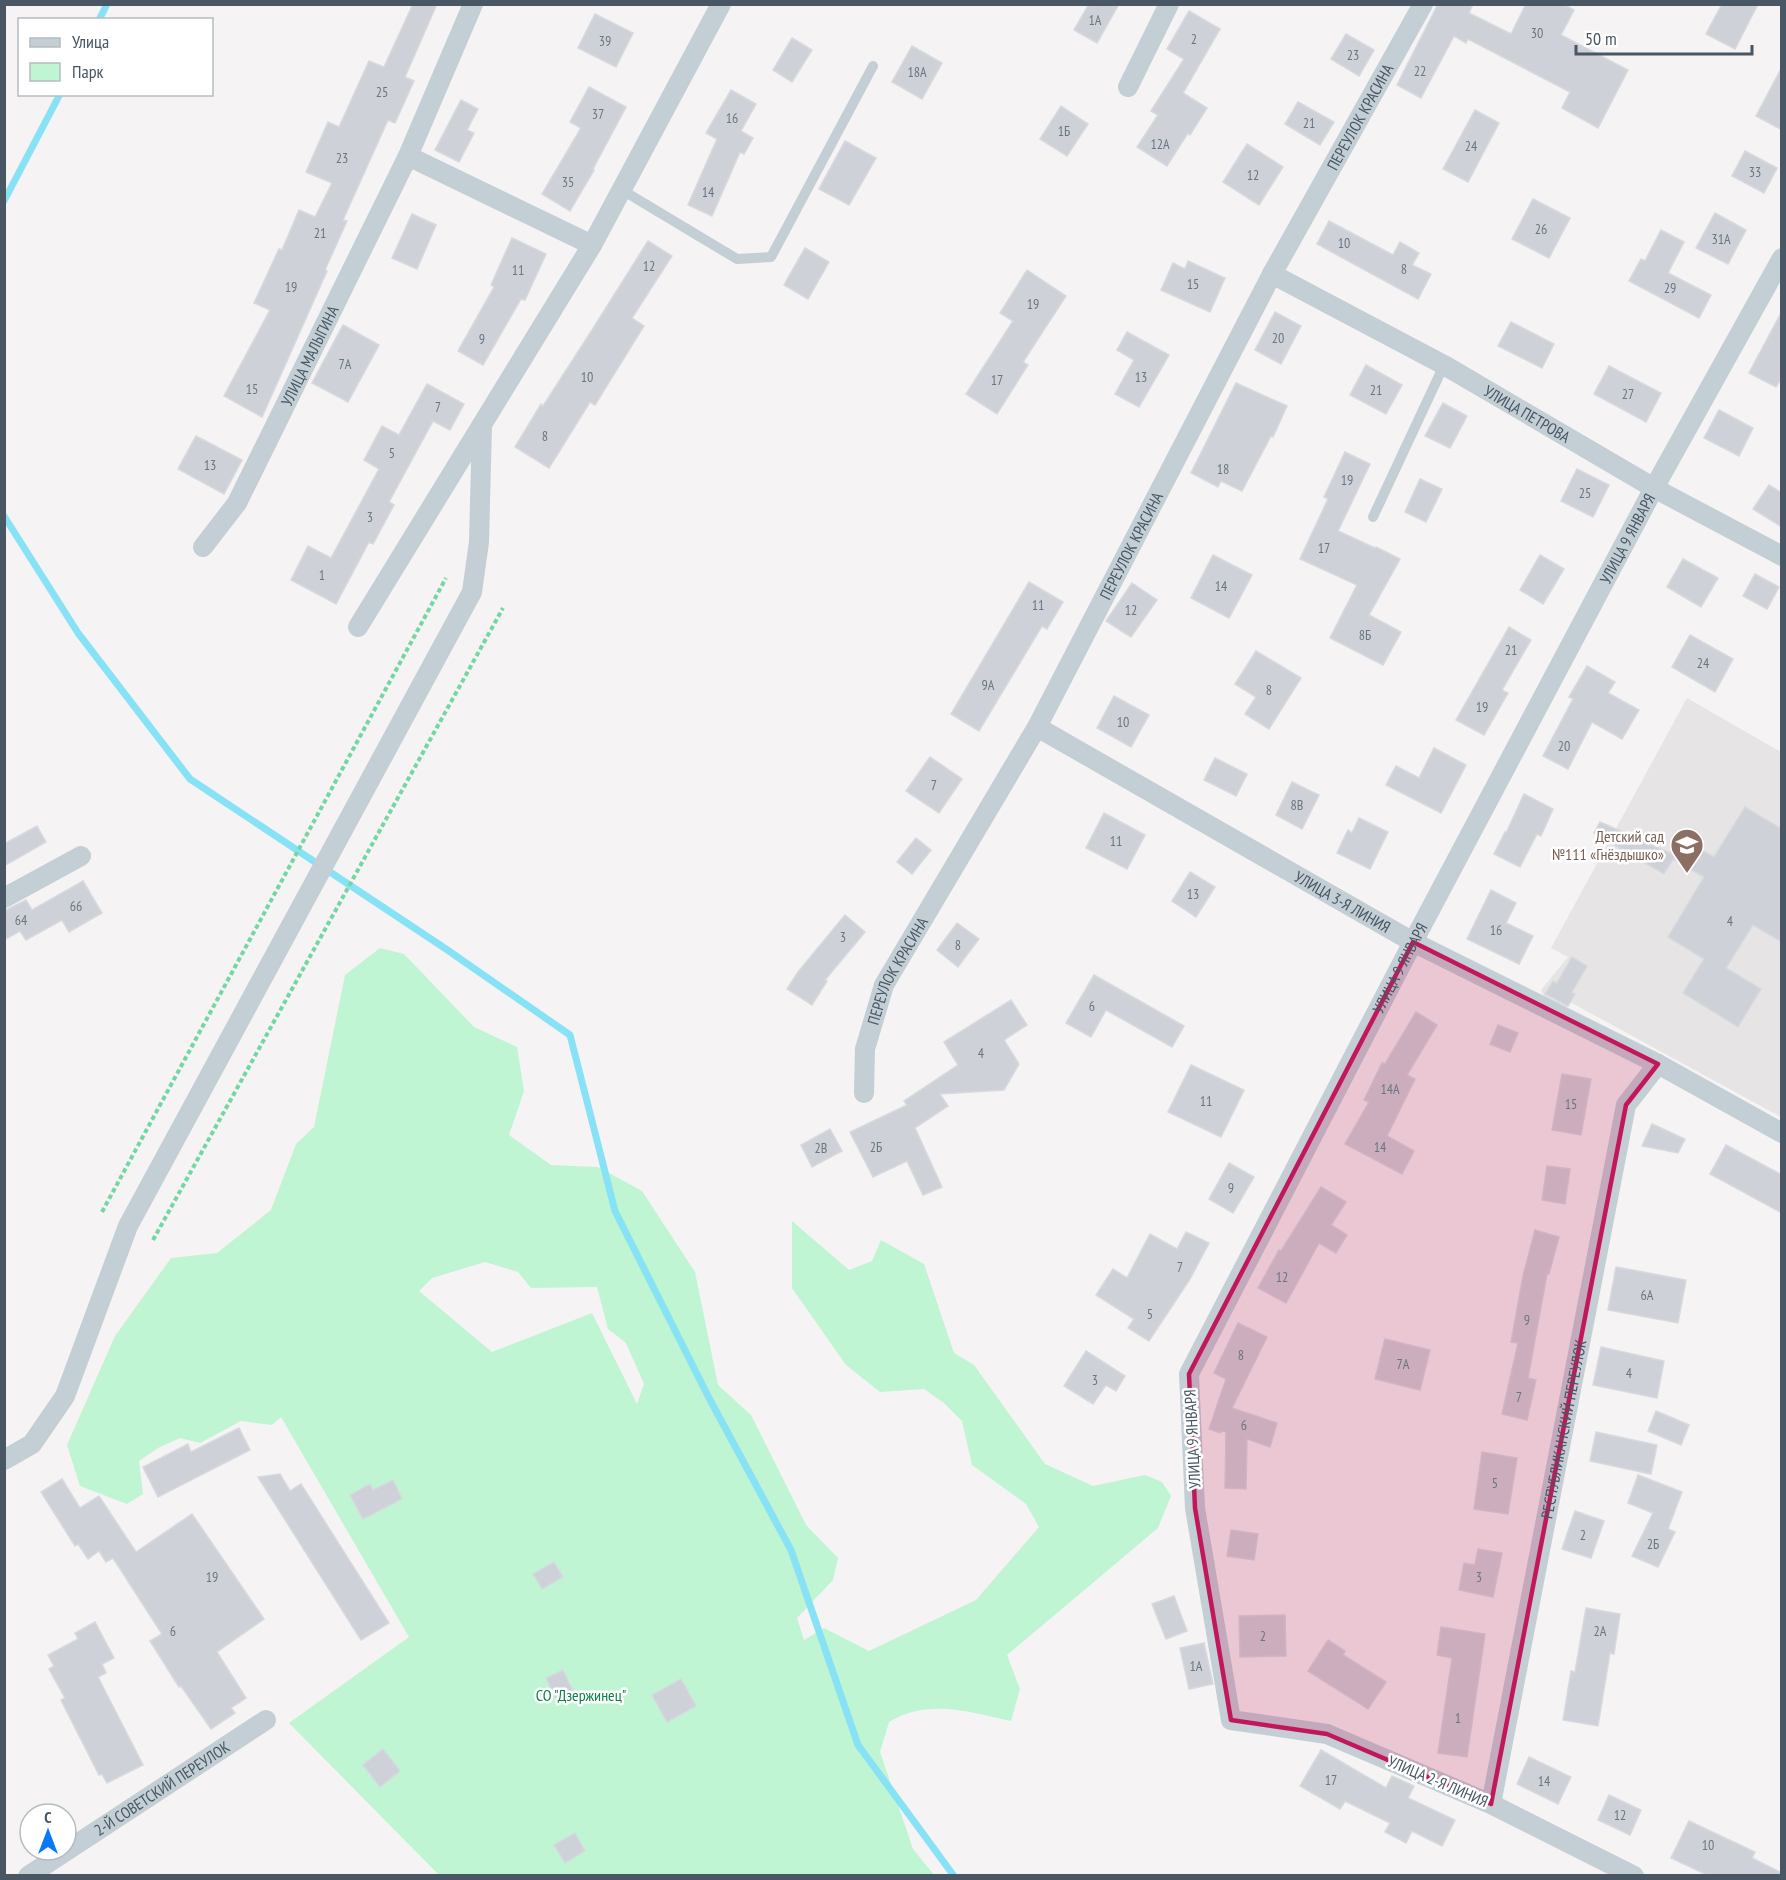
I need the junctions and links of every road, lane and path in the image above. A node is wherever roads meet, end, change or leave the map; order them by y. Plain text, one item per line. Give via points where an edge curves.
1 (473, 4) edge
2 (721, 4) edge
3 (1169, 4) edge
4 (1423, 4) edge
5 (873, 66) dead end
6 (1128, 87) dead end
7 (408, 156) junction
8 (622, 190) junction
9 (592, 245) junction
10 (1782, 258) edge
11 (1272, 274) junction
12 (1444, 365) junction
13 (482, 425) junction
14 (1654, 488) junction
15 (1372, 517) dead end
16 (203, 547) dead end
17 (1782, 556) edge
18 (446, 578) dead end
19 (502, 609) dead end
20 (358, 627) dead end
21 (1037, 727) junction
22 (81, 856) dead end
23 (4, 898) edge
24 (1413, 942) junction
25 (1658, 1064) junction
26 (864, 1093) dead end
27 (1782, 1133) edge
28 (102, 1212) dead end
29 (153, 1240) dead end
30 (4, 1460) edge
31 (266, 1720) dead end
32 (1231, 1720) joint
33 (1491, 1804) junction
34 (28, 1875) edge
35 (1634, 1875) edge

1 - 7 street, УЛИЦА МАЛЫГИНА
2 - 8 street
3 - 6 street
4 - 11 street, ПЕРЕУЛОК КРАСИНА
5 - 8 lane via 771,257 737,259
7 - 9 street
7 - 16 street, УЛИЦА МАЛЫГИНА via 237,502
8 - 9 street
9 - 13 street
10 - 14 street, УЛИЦА 9 ЯНВАРЯ
11 - 12 street, УЛИЦА ПЕТРОВА
11 - 21 street, ПЕРЕУЛОК КРАСИНА
12 - 14 street, УЛИЦА ПЕТРОВА
12 - 15 lane
13 - 20 street
13 - 30 street via 479,542 472,592 128,1226 65,1396 32,1444
14 - 17 street, УЛИЦА ПЕТРОВА
14 - 24 street, УЛИЦА 9 ЯНВАРЯ
18 - 28 path
19 - 29 path
21 - 24 street, УЛИЦА 3-Я ЛИНИЯ
21 - 26 street, ПЕРЕУЛОК КРАСИНА via 884,986 865,1049
22 - 23 street
24 - 25 street, УЛИЦА 3-Я ЛИНИЯ
24 - 32 street, УЛИЦА 9 ЯНВАРЯ via 1189,1374 1195,1508
25 - 27 street, УЛИЦА 3-Я ЛИНИЯ
25 - 33 street, РЕСПУБЛИКАНСКИЙ ПЕРЕУЛОК via 1626,1105
31 - 34 street, 2-Й СОВЕТСКИЙ ПЕРЕУЛОК
32 - 33 street, УЛИЦА 2-Я ЛИНИЯ via 1328,1734
33 - 35 street, УЛИЦА 2-Я ЛИНИЯ

